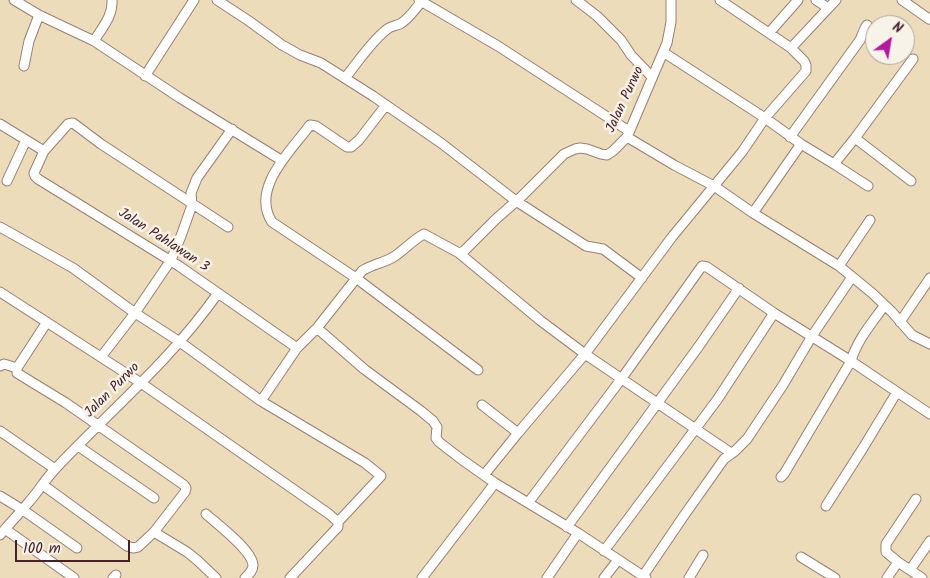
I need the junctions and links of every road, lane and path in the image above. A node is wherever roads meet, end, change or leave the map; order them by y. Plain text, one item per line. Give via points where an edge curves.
1 (14, 0) edge
2 (112, 0) edge
3 (194, 0) edge
4 (217, 0) edge
5 (576, 0) edge
6 (671, 0) edge
7 (720, 0) edge
8 (798, 0) edge
9 (816, 0) edge
10 (836, 0) edge
11 (902, 0) edge
12 (420, 1) edge
13 (828, 8) junction
14 (39, 15) junction
15 (930, 18) edge
16 (865, 28) edge
17 (769, 33) junction
18 (94, 41) junction
19 (791, 48) junction
20 (663, 52) junction
21 (909, 65) edge
22 (24, 66) dead end
23 (145, 76) junction
24 (652, 77) junction
25 (345, 78) junction
26 (386, 106) junction
27 (765, 118) junction
28 (0, 124) edge
29 (232, 129) junction
30 (628, 134) junction
31 (790, 136) junction
32 (855, 138) junction
33 (26, 140) junction
34 (801, 144) junction
35 (44, 151) junction
36 (281, 160) junction
37 (834, 164) junction
38 (7, 180) dead end
39 (911, 181) dead end
40 (714, 186) junction
41 (868, 186) dead end
42 (516, 201) junction
43 (192, 204) junction
44 (754, 213) junction
45 (870, 220) dead end
46 (0, 227) edge
47 (228, 227) dead end
48 (459, 253) junction
49 (171, 260) junction
50 (839, 266) junction
51 (852, 277) junction
52 (356, 278) junction
53 (642, 278) junction
54 (930, 278) edge
55 (739, 288) junction
56 (0, 292) edge
57 (218, 293) junction
58 (884, 306) junction
59 (774, 312) junction
60 (135, 313) junction
61 (47, 322) junction
62 (900, 322) junction
63 (318, 328) junction
64 (812, 336) junction
65 (180, 342) junction
66 (930, 344) edge
67 (297, 348) junction
68 (585, 354) junction
69 (101, 357) junction
70 (851, 361) junction
71 (0, 366) edge
72 (16, 369) junction
73 (478, 370) dead end
74 (622, 378) junction
75 (141, 384) junction
76 (897, 392) junction
77 (261, 401) junction
78 (657, 402) junction
79 (482, 405) dead end
80 (930, 414) edge
81 (98, 425) junction
82 (695, 429) junction
83 (0, 431) edge
84 (518, 433) junction
85 (78, 446) junction
86 (731, 453) junction
87 (55, 469) junction
88 (484, 476) junction
89 (781, 477) dead end
90 (495, 483) junction
91 (43, 485) junction
92 (0, 496) edge
93 (154, 498) dead end
94 (916, 500) dead end
95 (528, 503) junction
96 (826, 506) dead end
97 (23, 510) junction
98 (206, 514) dead end
99 (338, 522) junction
100 (567, 527) junction
101 (2, 532) edge
102 (154, 532) junction
103 (578, 533) junction
104 (930, 541) edge
105 (77, 548) dead end
106 (604, 551) junction
107 (703, 555) dead end
108 (801, 557) dead end
109 (618, 560) junction
110 (898, 562) junction
111 (910, 570) junction
112 (645, 577) edge
113 (74, 578) edge
114 (216, 578) edge
115 (245, 578) edge
116 (290, 578) edge
117 (422, 578) edge
118 (547, 578) edge
119 (604, 578) edge
120 (689, 578) edge
121 (835, 578) edge
122 (887, 578) edge
123 (922, 578) edge

1 - 14 street
2 - 18 street via 112,10
3 - 23 street
4 - 25 street via 287,47
5 - 24 street via 621,40
6 - 20 street, Jalan Purwo via 669,37
7 - 17 street
8 - 17 street
9 - 13 street
10 - 13 street
11 - 15 street
12 - 25 street via 406,20 386,30
12 - 30 street via 506,51
13 - 19 street
14 - 18 street
14 - 22 street
16 - 31 street via 860,40
17 - 19 street
18 - 23 street
19 - 27 street via 804,60 806,71
20 - 24 street, Jalan Purwo
20 - 27 street
21 - 32 street
23 - 29 street
24 - 30 street, Jalan Purwo
25 - 26 street
26 - 36 street via 351,147 312,125
26 - 42 street via 442,143
27 - 31 street
27 - 40 street
28 - 33 street
29 - 36 street
29 - 43 street via 197,178 191,193
30 - 40 street via 674,165
30 - 42 street, Jalan Purwo via 607,155 580,148 564,154
31 - 34 street
32 - 37 street
32 - 39 street
33 - 35 street
33 - 38 street
34 - 37 street
34 - 44 street
35 - 43 street via 68,124 73,124
35 - 49 street, Jalan Pahlawan 3 via 35,176
36 - 52 street via 267,190 266,204 272,222
37 - 41 street
40 - 44 street
40 - 53 street
42 - 48 street
42 - 53 street via 586,246 603,249
43 - 47 street
43 - 49 street
44 - 50 street
45 - 50 street
46 - 60 street via 73,268
48 - 52 street via 424,234 395,256 367,268
48 - 68 street
49 - 57 street, Jalan Pahlawan 3
49 - 60 street
50 - 51 street
51 - 58 street
51 - 64 street
52 - 63 street
52 - 73 street
53 - 68 street
54 - 62 street
55 - 59 street
55 - 74 street via 702,266
55 - 78 street
56 - 61 street
57 - 65 street, Jalan Purwo
57 - 67 street, Jalan Pahlawan 3
58 - 62 street
58 - 70 street via 857,344
59 - 64 street
59 - 82 street
60 - 65 street
60 - 69 street
61 - 69 street
61 - 72 street
62 - 66 street via 912,335
63 - 67 street
63 - 88 street via 364,369 432,420 437,427 439,442
64 - 70 street
64 - 86 street via 747,439
65 - 75 street, Jalan Purwo
65 - 77 street
67 - 77 street
68 - 74 street
68 - 84 street
69 - 75 street
70 - 76 street
70 - 89 street
71 - 72 street via 4,364
72 - 81 street via 18,375
74 - 78 street
74 - 95 street
75 - 81 street, Jalan Purwo
75 - 99 street
76 - 80 street
76 - 96 street
77 - 99 street via 366,463 381,476
78 - 82 street
78 - 100 street
79 - 84 street
81 - 85 street, Jalan Purwo
81 - 102 street via 186,487
82 - 86 street
82 - 106 street
83 - 87 street
84 - 88 street
85 - 87 street, Jalan Purwo
85 - 93 street
86 - 112 street via 683,517
87 - 91 street, Jalan Purwo
88 - 90 street
90 - 95 street
90 - 117 street
91 - 97 street, Jalan Purwo
91 - 102 street via 131,548 138,548
92 - 97 street
94 - 110 street via 886,544 886,552
95 - 100 street
97 - 101 street, Jalan Purwo
97 - 105 street
98 - 115 street via 251,558 252,572
99 - 116 street via 338,527
100 - 103 street
101 - 113 street
102 - 114 street via 187,552
103 - 106 street
103 - 118 street
104 - 111 street
106 - 109 street
107 - 120 street
108 - 121 street
109 - 112 street
109 - 119 street
110 - 111 street
110 - 122 street
111 - 123 street

